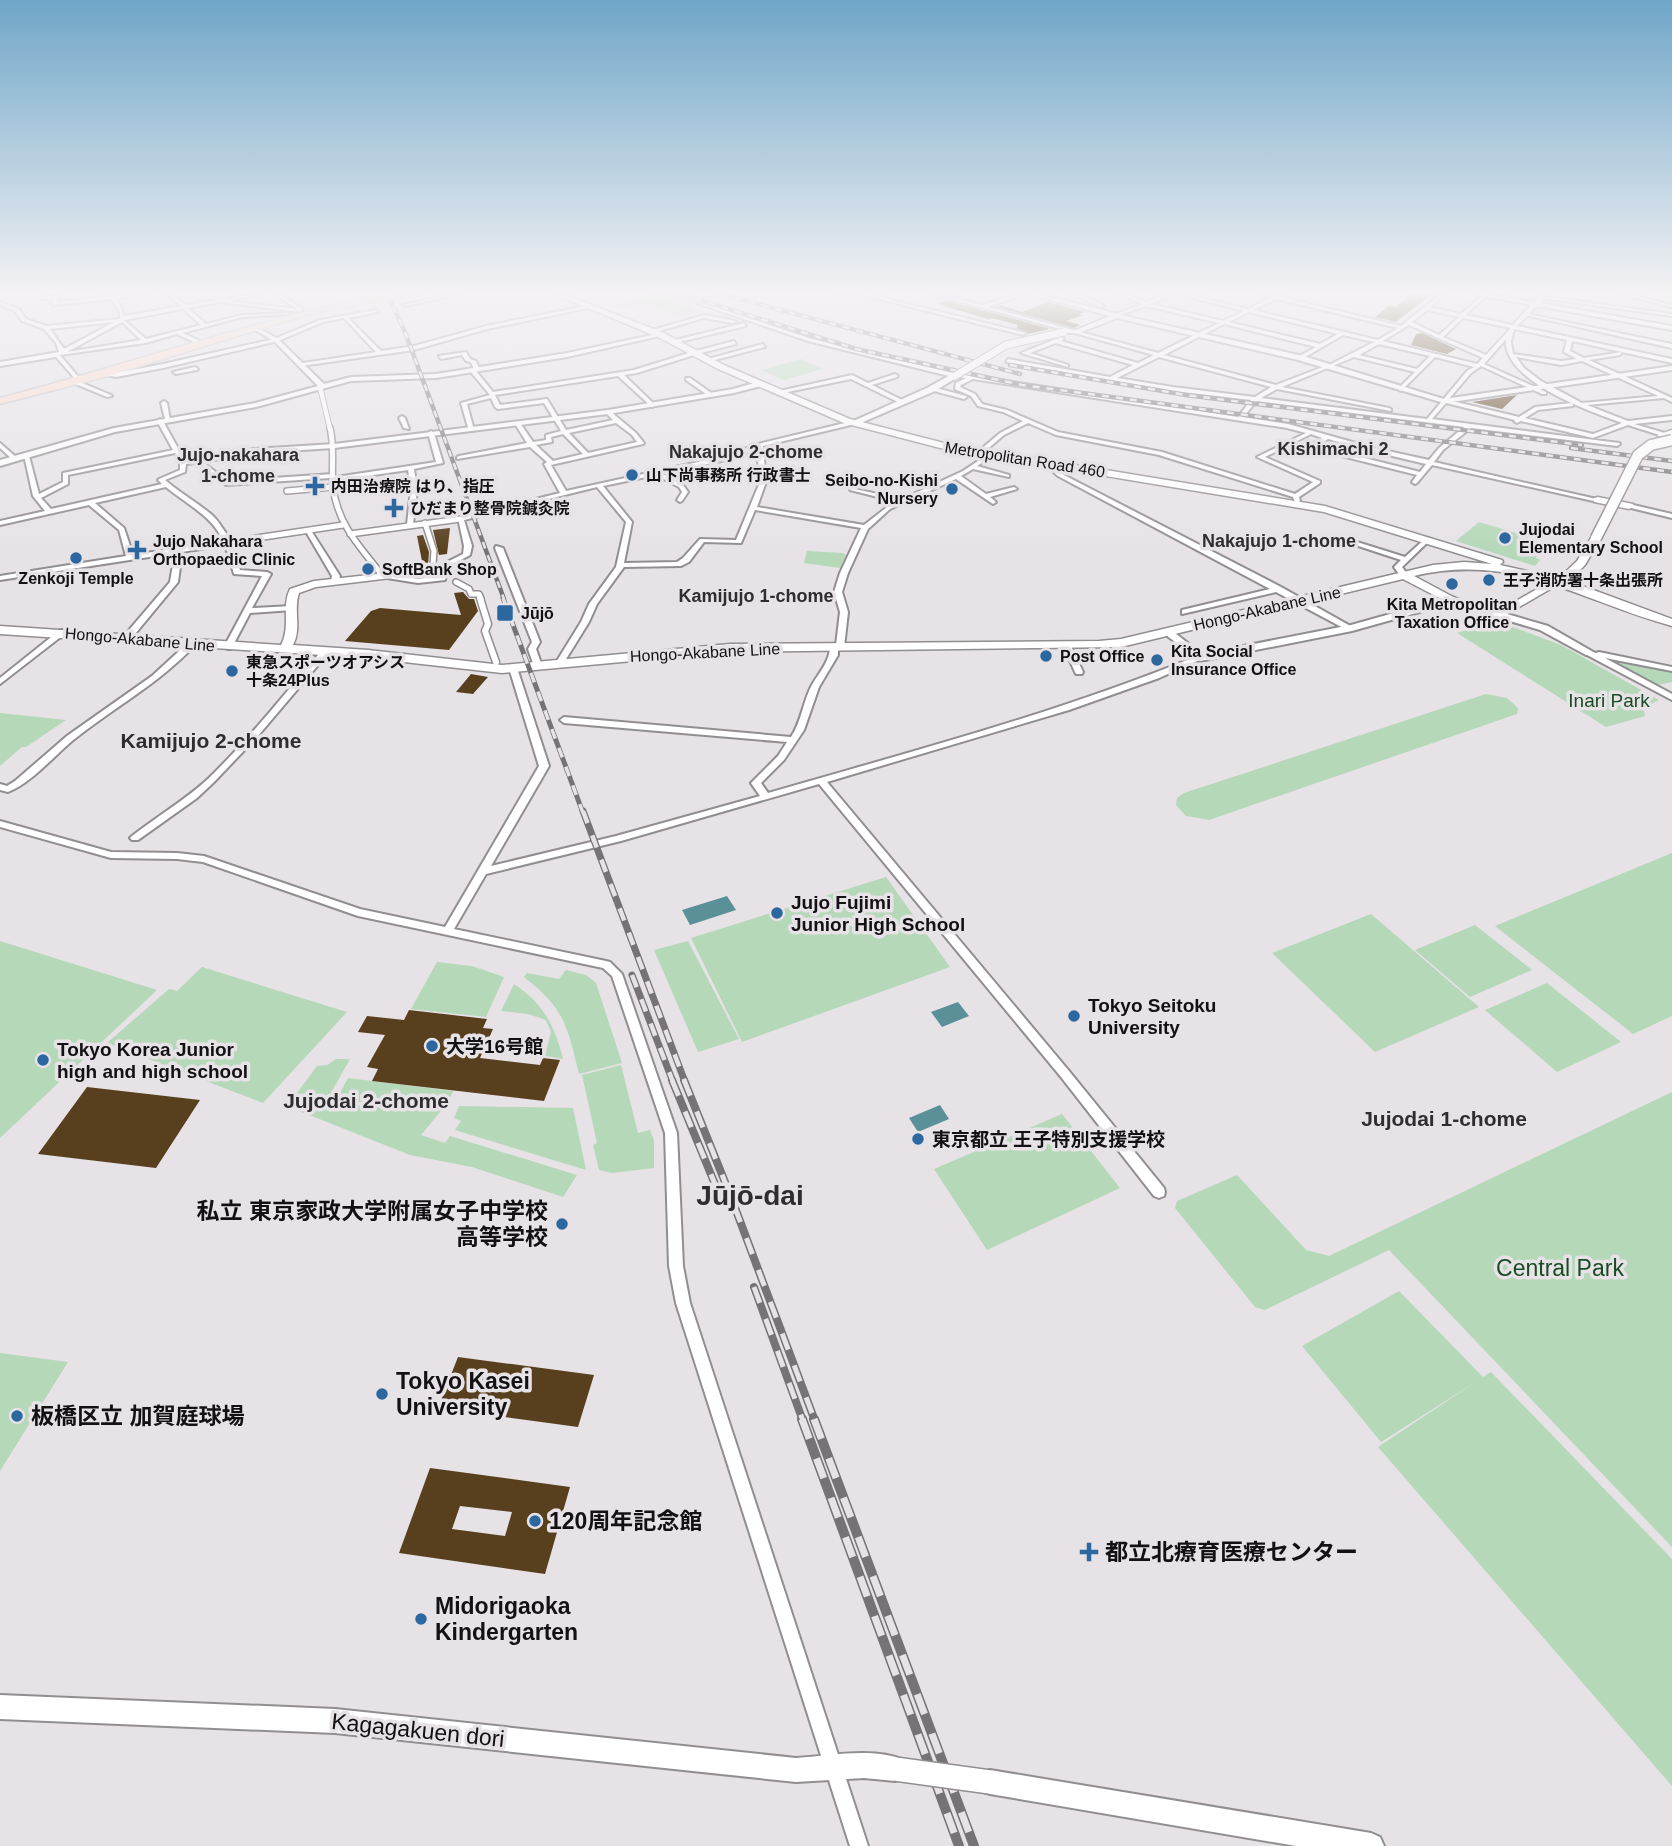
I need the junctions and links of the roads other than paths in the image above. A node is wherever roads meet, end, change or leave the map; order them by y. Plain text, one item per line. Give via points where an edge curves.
1 (76, 380) joint
2 (315, 380) edge
3 (347, 380) edge
4 (482, 380) edge
5 (582, 380) edge
6 (626, 380) edge
7 (690, 380) edge
8 (750, 380) edge
9 (836, 380) edge
10 (858, 380) edge
11 (882, 380) edge
12 (947, 380) edge
13 (968, 380) edge
14 (986, 380) edge
15 (1118, 380) edge
16 (1255, 380) edge
17 (1293, 380) edge
18 (1372, 380) edge
19 (1410, 380) edge
20 (1462, 380) edge
21 (1516, 380) edge
22 (1537, 380) edge
23 (1588, 380) edge
24 (1629, 380) edge
25 (758, 384) junction
26 (866, 385) junction
27 (1276, 386) junction
28 (1545, 386) junction
29 (321, 387) junction
30 (1533, 387) junction
31 (932, 389) junction
32 (1401, 389) junction
33 (778, 392) junction
34 (492, 395) junction
35 (711, 395) junction
36 (108, 396) dead end
37 (1670, 397) edge
38 (0, 399) edge
39 (1254, 400) junction
40 (975, 401) junction
41 (1444, 401) junction
42 (902, 402) junction
43 (164, 403) dead end
44 (652, 404) junction
45 (1581, 404) junction
46 (1571, 405) junction
47 (608, 412) junction
48 (402, 418) dead end
49 (1672, 418) edge
50 (555, 419) junction
51 (1239, 419) junction
52 (1429, 419) junction
53 (1519, 419) junction
54 (164, 420) junction
55 (616, 421) junction
56 (1026, 422) junction
57 (853, 423) junction
58 (1629, 423) junction
59 (518, 424) junction
60 (1469, 426) junction
61 (1620, 426) junction
62 (407, 428) dead end
63 (471, 430) junction
64 (1508, 431) junction
65 (431, 433) junction
66 (565, 433) junction
67 (1308, 433) junction
68 (1669, 436) edge
69 (1326, 438) junction
70 (531, 444) junction
71 (1618, 444) dead end
72 (0, 445) edge
73 (334, 446) junction
74 (760, 446) junction
75 (176, 451) junction
76 (982, 451) junction
77 (993, 453) junction
78 (587, 455) junction
79 (26, 456) junction
80 (458, 458) dead end
81 (15, 459) junction
82 (198, 461) junction
83 (1049, 462) junction
84 (0, 463) edge
85 (183, 463) junction
86 (552, 463) junction
87 (1431, 463) junction
88 (411, 467) junction
89 (972, 467) junction
90 (657, 473) junction
91 (1422, 474) junction
92 (1007, 476) dead end
93 (956, 477) junction
94 (333, 478) junction
95 (1415, 482) dead end
96 (167, 485) junction
97 (599, 485) junction
98 (333, 487) junction
99 (852, 489) dead end
100 (1014, 489) dead end
101 (287, 491) dead end
102 (564, 494) junction
103 (985, 496) junction
104 (37, 498) junction
105 (680, 500) dead end
106 (1297, 500) junction
107 (1598, 500) joint
108 (993, 502) dead end
109 (91, 503) junction
110 (896, 504) junction
111 (1616, 504) junction
112 (1629, 506) joint
113 (753, 508) junction
114 (50, 512) junction
115 (1672, 516) edge
116 (460, 519) junction
117 (0, 523) edge
118 (425, 523) junction
119 (410, 524) junction
120 (343, 525) junction
121 (866, 527) junction
122 (308, 530) junction
123 (349, 534) junction
124 (1339, 538) dead end
125 (1597, 538) junction
126 (1428, 539) junction
127 (230, 542) junction
128 (499, 548) dead end
129 (178, 551) junction
130 (130, 558) junction
131 (1405, 559) junction
132 (620, 565) junction
133 (436, 566) junction
134 (1509, 569) junction
135 (1404, 575) junction
136 (384, 576) junction
137 (0, 578) edge
138 (335, 581) junction
139 (456, 582) dead end
140 (1560, 584) junction
141 (1546, 588) dead end
142 (1278, 589) junction
143 (1299, 600) junction
144 (1451, 600) junction
145 (292, 608) junction
146 (248, 611) junction
147 (1185, 612) dead end
148 (1500, 615) junction
149 (1672, 623) edge
150 (1350, 628) junction
151 (0, 630) edge
152 (63, 632) junction
153 (1167, 632) junction
154 (127, 638) junction
155 (192, 644) junction
156 (1067, 646) junction
157 (229, 647) junction
158 (837, 647) junction
159 (284, 650) junction
160 (326, 652) junction
161 (1590, 653) junction
162 (1200, 658) junction
163 (496, 662) dead end
164 (559, 664) junction
165 (538, 666) junction
166 (513, 668) junction
167 (1672, 669) edge
168 (1080, 672) dead end
169 (0, 682) edge
170 (1672, 697) edge
171 (564, 720) dead end
172 (793, 740) junction
173 (821, 781) junction
174 (0, 787) edge
175 (766, 797) junction
176 (0, 824) edge
177 (135, 838) dead end
178 (485, 871) junction
179 (449, 931) junction
180 (1160, 1192) dead end
181 (0, 1707) edge
182 (835, 1768) junction
183 (859, 1846) edge
184 (1371, 1846) edge

1 - 36 street
1 - 38 main road
2 - 29 street
3 - 29 street
4 - 34 street
5 - 34 street
6 - 44 street
7 - 35 street
8 - 25 main road, Metropolitan Road 460
9 - 33 street
10 - 26 street
11 - 26 street
12 - 31 street, bridge
13 - 40 street via 956,387 973,395
14 - 51 street
15 - 39 street
16 - 27 street
17 - 27 street
18 - 32 street
19 - 32 street
20 - 41 street
21 - 30 street
22 - 28 street
23 - 28 street
24 - 37 street
25 - 33 main road, Metropolitan Road 460
25 - 35 street
26 - 42 street
27 - 39 street
27 - 52 street
28 - 30 street
28 - 45 street
29 - 54 street via 256,405
29 - 73 street
30 - 41 street
30 - 46 street
31 - 40 street
31 - 42 street
32 - 41 street
33 - 57 main road, Metropolitan Road 460
34 - 50 street via 498,407 545,400
34 - 63 street via 464,403
35 - 44 street
37 - 45 street
39 - 51 street
39 - 52 street
40 - 56 street
41 - 52 street
41 - 53 street
42 - 57 street
43 - 54 street
44 - 47 street
45 - 58 street
46 - 53 street via 1537,408
46 - 61 street
47 - 50 street
47 - 55 street
48 - 62 street
49 - 58 street
50 - 59 street
50 - 66 street
51 - 67 street
52 - 60 street
53 - 61 street via 1593,436
53 - 64 street
54 - 75 street
54 - 79 street
55 - 66 street
55 - 78 street via 635,432 641,443
56 - 76 street
56 - 106 street via 1056,433 1174,456
57 - 74 street
57 - 76 main road, Metropolitan Road 460
58 - 61 street
58 - 68 street
59 - 63 street
59 - 70 street
60 - 64 street
60 - 87 street
63 - 65 street
64 - 71 street
65 - 73 street
65 - 88 street via 440,463
66 - 70 street
66 - 78 street
67 - 69 street
67 - 106 street via 1260,457 1318,482
68 - 125 main road, bridge via 1638,454
69 - 87 street
69 - 91 street via 1312,447
70 - 80 street
70 - 86 street
72 - 81 street
73 - 82 street
73 - 94 street
74 - 90 street
74 - 113 street via 763,482
75 - 85 street
75 - 104 street via 65,474 66,483
76 - 77 main road, Metropolitan Road 460
77 - 83 main road, Metropolitan Road 460
77 - 89 street
78 - 86 street
79 - 81 street
79 - 104 street
81 - 84 street
82 - 85 street
82 - 94 street via 226,483
83 - 106 main road, Metropolitan Road 460
83 - 142 street via 1059,475
85 - 96 street via 183,471 161,478
86 - 102 street via 547,464
87 - 91 street
87 - 107 street
88 - 94 street
88 - 119 street
89 - 92 street
89 - 93 street
90 - 97 street
90 - 105 street via 681,486 685,492
91 - 95 street
93 - 103 street
93 - 110 street
94 - 98 street
96 - 109 street
96 - 127 street via 211,516
97 - 102 street
97 - 132 street via 629,522
98 - 101 street
98 - 120 street
99 - 110 street
100 - 103 street
102 - 116 street
103 - 108 street
104 - 114 street
106 - 126 main road, Metropolitan Road 460
107 - 111 main road
109 - 114 street
109 - 130 street via 122,529
110 - 121 street
111 - 112 main road
111 - 125 main road
112 - 115 street
113 - 121 street
113 - 132 street via 738,542 702,540 678,564
114 - 117 street
116 - 118 street
116 - 133 street via 466,555
118 - 119 street
118 - 133 street
119 - 123 street
120 - 122 street
120 - 123 street
121 - 158 street via 838,592 844,612
122 - 127 street
122 - 138 street
123 - 136 street
124 - 131 street
125 - 140 main road
126 - 131 street
126 - 134 main road, Metropolitan Road 460
127 - 129 street
127 - 146 street via 237,572 267,574
128 - 165 street via 536,642 532,649
129 - 130 street
129 - 154 street via 174,582
130 - 137 street
131 - 135 street via 1398,568
132 - 164 street
133 - 136 street
134 - 135 main road, Hongo-Akabane Line via 1450,566
134 - 140 main road, Hongo-Akabane Line
135 - 143 main road, Hongo-Akabane Line
135 - 144 main road
136 - 138 main road
138 - 145 main road via 298,589 292,594
139 - 163 street via 471,594 479,594
140 - 149 main road, Hongo-Akabane Line
141 - 148 main road
142 - 143 street
142 - 147 street
143 - 150 street
143 - 153 main road, Hongo-Akabane Line
144 - 148 main road
144 - 150 street
145 - 146 street
145 - 159 main road via 294,636
146 - 157 street
148 - 161 street via 1544,628
150 - 162 street
151 - 152 main road, Hongo-Akabane Line
152 - 154 main road, Hongo-Akabane Line
152 - 169 street
153 - 156 main road, Hongo-Akabane Line via 1114,644
153 - 162 street
154 - 155 main road, Hongo-Akabane Line
155 - 157 main road, Hongo-Akabane Line
155 - 174 street via 132,697 70,738 18,783 8,789
156 - 158 main road, Hongo-Akabane Line
156 - 168 street
157 - 159 main road, Hongo-Akabane Line
158 - 164 main road, Hongo-Akabane Line via 713,648
158 - 172 street
159 - 160 main road, Hongo-Akabane Line
160 - 166 main road, Hongo-Akabane Line
160 - 177 street via 223,768 188,802
161 - 167 street
161 - 170 street
162 - 173 street via 1053,712
164 - 165 main road, Hongo-Akabane Line
165 - 166 main road, Hongo-Akabane Line
166 - 178 street via 544,766
171 - 172 street
172 - 175 street via 756,783
173 - 175 street
173 - 180 street
175 - 178 street via 587,849
176 - 179 street via 111,855 204,859 358,912
178 - 179 street
179 - 182 street via 606,965 617,974 671,1133 676,1266 683,1303
181 - 182 street, Kagagakuen dori via 335,1721 796,1770
182 - 183 street
182 - 184 street, Kagagakuen dori, bridge via 895,1769 989,1782

